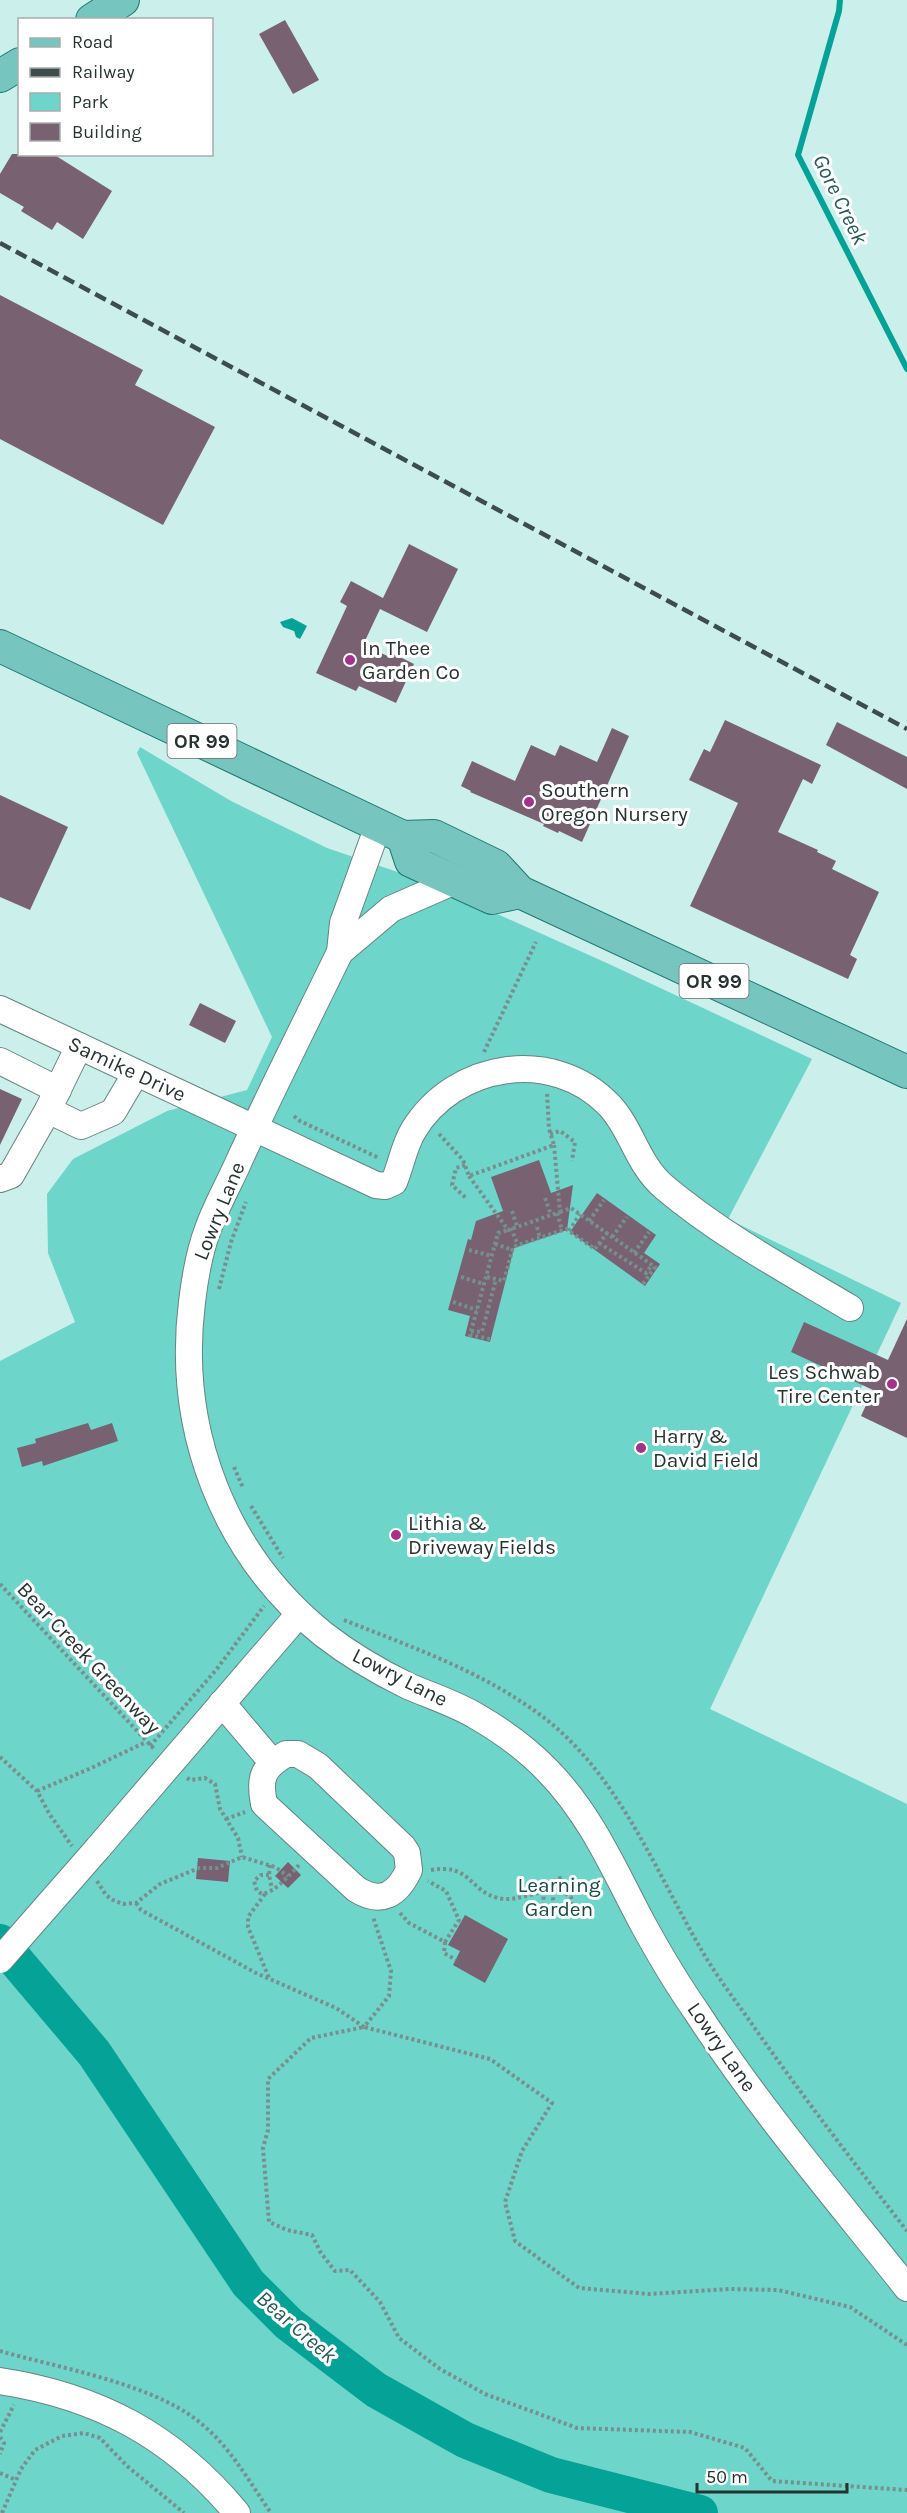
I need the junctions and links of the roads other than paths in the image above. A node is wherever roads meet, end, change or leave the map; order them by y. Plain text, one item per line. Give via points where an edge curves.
1 (123, 0) edge
2 (95, 18) edge
3 (18, 65) edge
4 (0, 76) edge
5 (0, 646) edge
6 (391, 831) junction
7 (455, 881) junction
8 (520, 892) junction
9 (340, 952) junction
10 (0, 1009) edge
11 (79, 1046) junction
12 (0, 1061) edge
13 (907, 1072) edge
14 (136, 1073) junction
15 (53, 1100) junction
16 (253, 1128) junction
17 (0, 1179) edge
18 (850, 1308) dead end
19 (300, 1614) junction
20 (222, 1703) junction
21 (272, 1762) junction
22 (0, 1960) edge
23 (907, 2288) edge
24 (0, 2381) edge
25 (237, 2513) edge

1 - 2 main road
3 - 4 main road
5 - 6 main road, OR 99
6 - 7 main road via 411,861
6 - 8 main road, OR 99 via 434,836 496,866
6 - 9 street, Lowry Lane via 343,923
7 - 8 main road via 492,898
7 - 9 street, Lowry Lane via 391,909
8 - 13 main road, OR 99
9 - 16 street, Lowry Lane
10 - 11 street, Samike Drive
11 - 14 street, Samike Drive
11 - 15 street
12 - 15 street
14 - 15 street via 113,1112 81,1126
14 - 16 street, Samike Drive
15 - 17 street via 11,1175
16 - 18 street, Samike Drive via 385,1186 394,1182 413,1131 462,1085 505,1070 555,1072 589,1088 607,1102 623,1122 643,1164 663,1186 742,1245
16 - 19 street, Lowry Lane via 207,1231 196,1270 188,1377 203,1455 227,1516 278,1593
19 - 20 street
19 - 23 street, Lowry Lane via 372,1668 474,1715 527,1751 549,1772 587,1819 694,2009
20 - 21 street
20 - 22 street, bridge
21 - 21 street via 263,1774 264,1804 356,1889 377,1897 414,1873 403,1847 318,1766 298,1754 286,1754
24 - 25 street via 66,2395 121,2417 181,2456 214,2485

